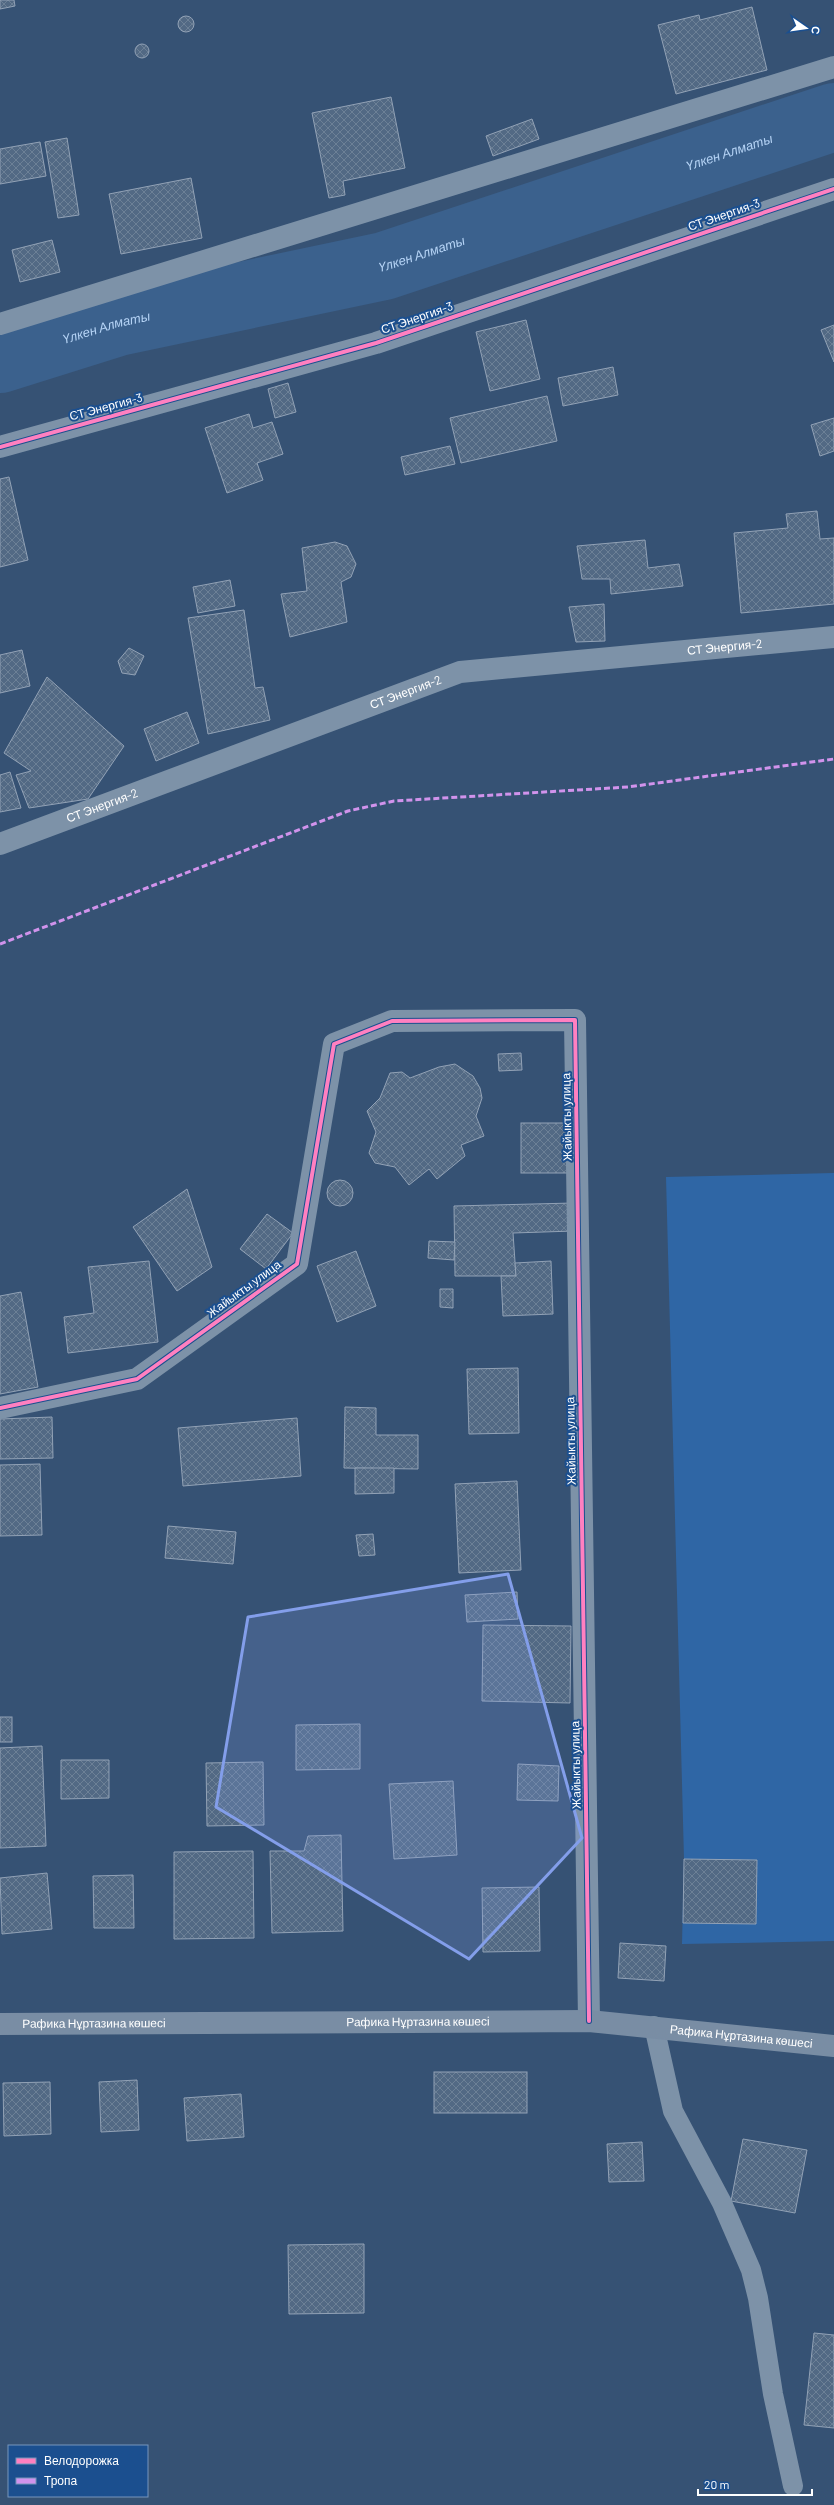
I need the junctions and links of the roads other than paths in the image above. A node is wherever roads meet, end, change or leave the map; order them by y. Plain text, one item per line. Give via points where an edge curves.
1 (834, 67) edge
2 (834, 189) edge
3 (0, 324) edge
4 (0, 447) edge
5 (834, 637) edge
6 (0, 844) edge
7 (0, 1408) edge
8 (590, 2021) junction
9 (0, 2024) edge
10 (654, 2026) junction
11 (834, 2046) edge
12 (793, 2486) dead end

1 - 3 street
2 - 4 street, СТ Энергия-3 via 376,342
5 - 6 street, СТ Энергия-2 via 460,672
7 - 8 street, Жайыкты улица via 137,1379 297,1264 334,1044 392,1021 575,1020
8 - 9 street, Рафика Нұртазина көшесі
8 - 10 street, Рафика Нұртазина көшесі
10 - 11 street, Рафика Нұртазина көшесі
10 - 12 lane via 673,2111 722,2203 750,2270

